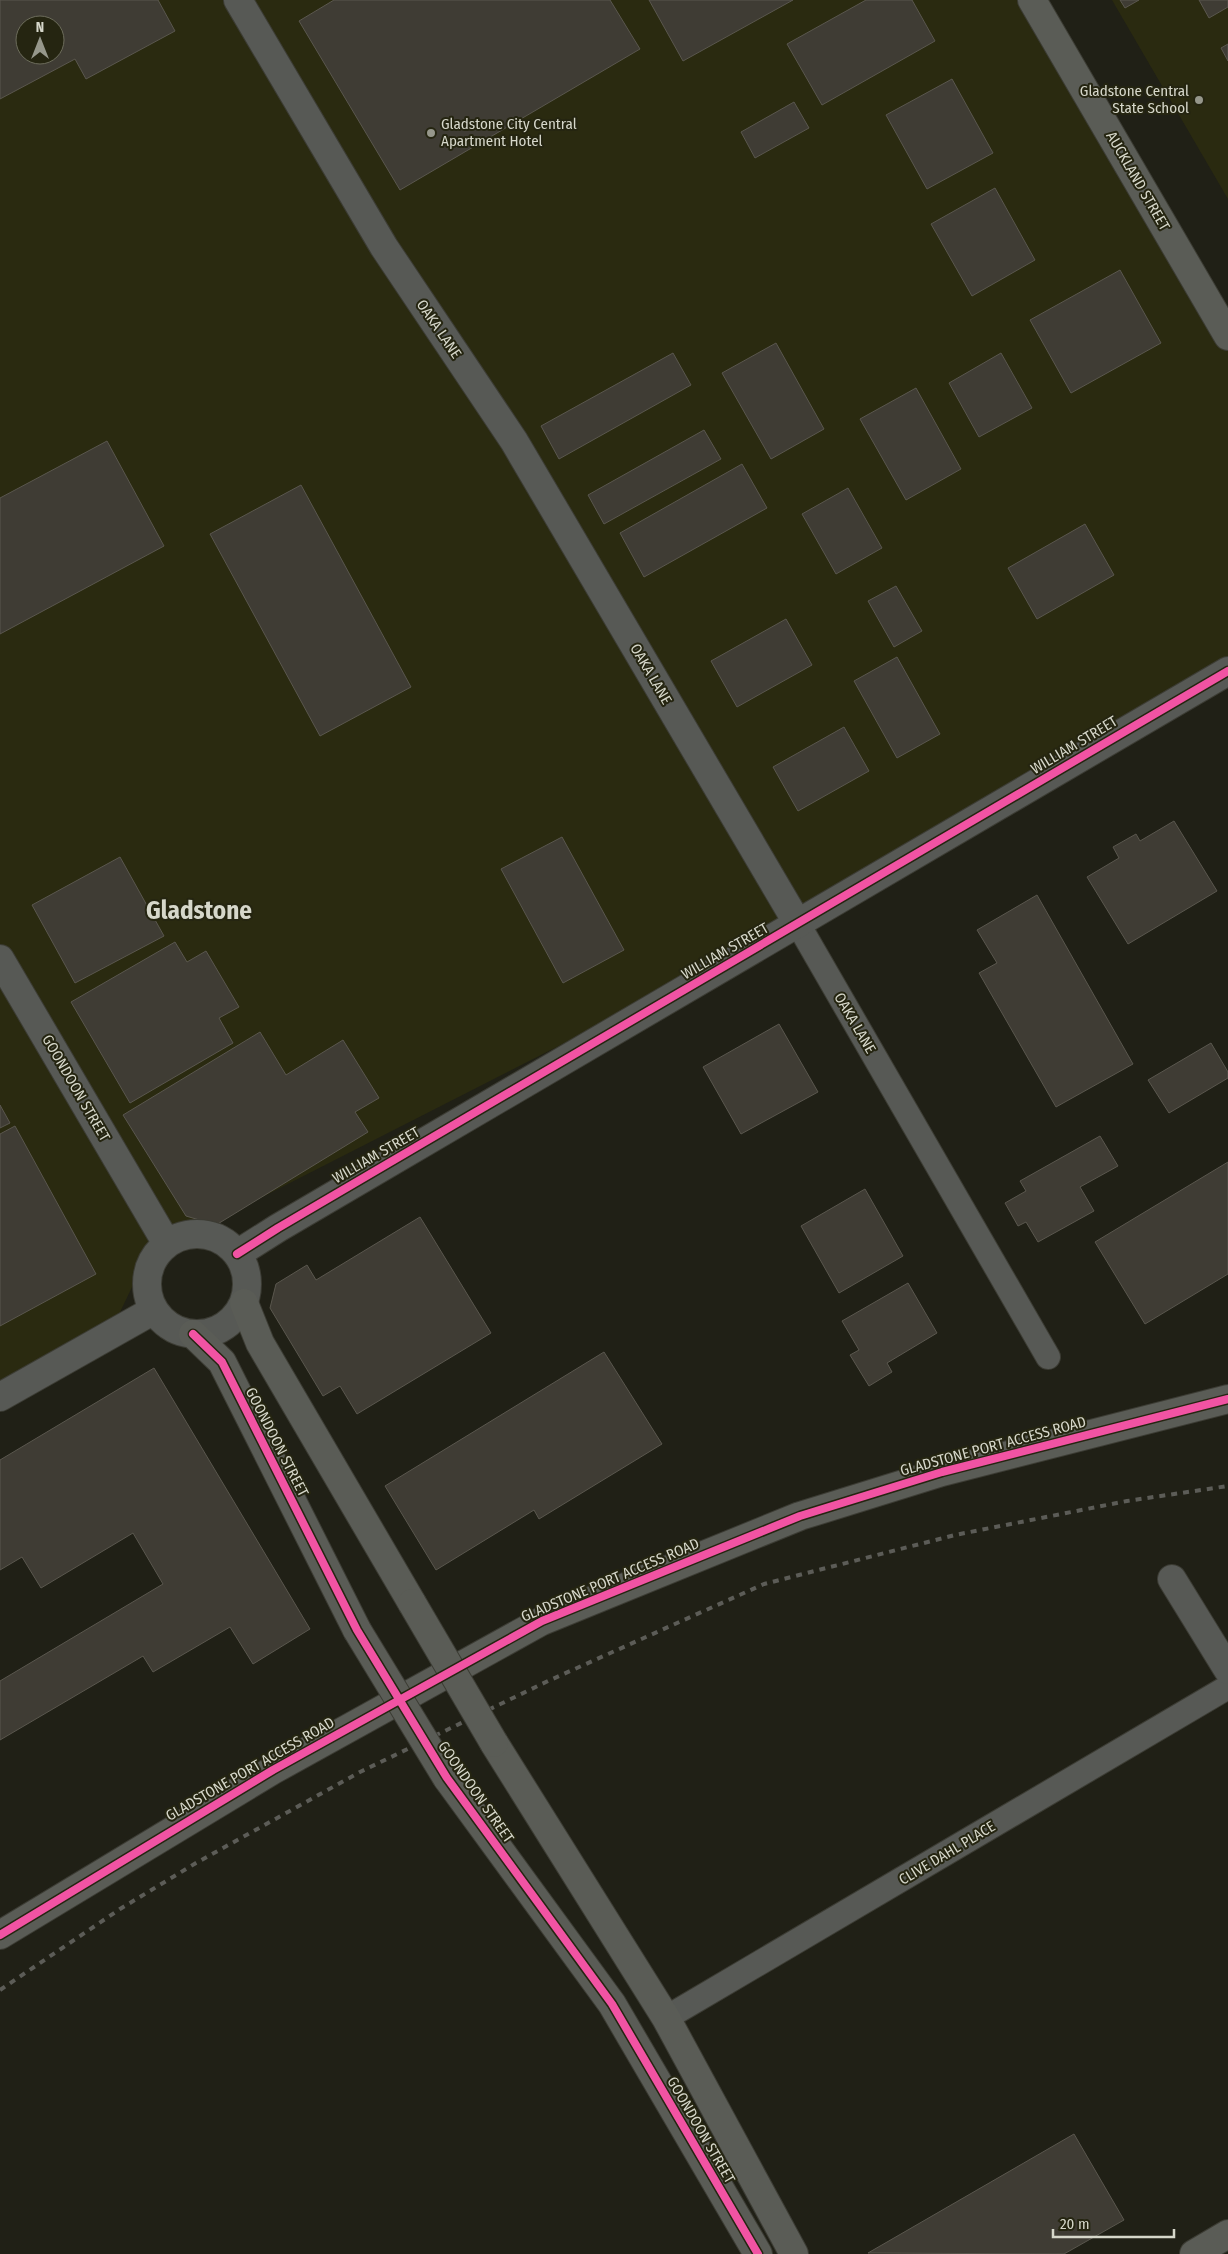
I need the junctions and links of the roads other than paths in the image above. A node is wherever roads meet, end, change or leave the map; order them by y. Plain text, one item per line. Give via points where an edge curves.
1 (238, 0) edge
2 (1032, 0) edge
3 (1228, 336) edge
4 (1228, 671) edge
5 (798, 924) junction
6 (0, 959) edge
7 (167, 1244) junction
8 (237, 1254) junction
9 (244, 1303) junction
10 (154, 1310) junction
11 (193, 1334) junction
12 (1048, 1357) dead end
13 (0, 1397) edge
14 (1228, 1398) edge
15 (1172, 1579) dead end
16 (1228, 1670) edge
17 (1228, 1687) edge
18 (0, 1935) edge
19 (666, 2018) junction
20 (1228, 2234) edge
21 (758, 2254) edge
22 (794, 2254) edge
23 (1194, 2254) edge

1 - 5 street, OAKA LANE via 384,247 514,441
2 - 3 street, AUCKLAND STREET
4 - 5 street, WILLIAM STREET
5 - 8 street, WILLIAM STREET
5 - 12 lane, OAKA LANE
6 - 7 street, GOONDOON STREET
7 - 8 street via 189,1236 212,1236
7 - 10 street via 157,1254 147,1281 148,1296
8 - 9 street via 247,1278
9 - 11 street via 223,1327 209,1333
9 - 19 street, GOONDOON STREET, bridge via 260,1343 494,1743
10 - 11 street via 164,1322
10 - 13 street
11 - 21 street, GOONDOON STREET, bridge via 222,1362 357,1630 447,1778 612,2004
14 - 18 street, GLADSTONE PORT ACCESS ROAD via 942,1472 800,1516 542,1621 273,1770
15 - 16 street
17 - 19 lane, CLIVE DAHL PLACE
19 - 22 street, GOONDOON STREET
20 - 23 street

